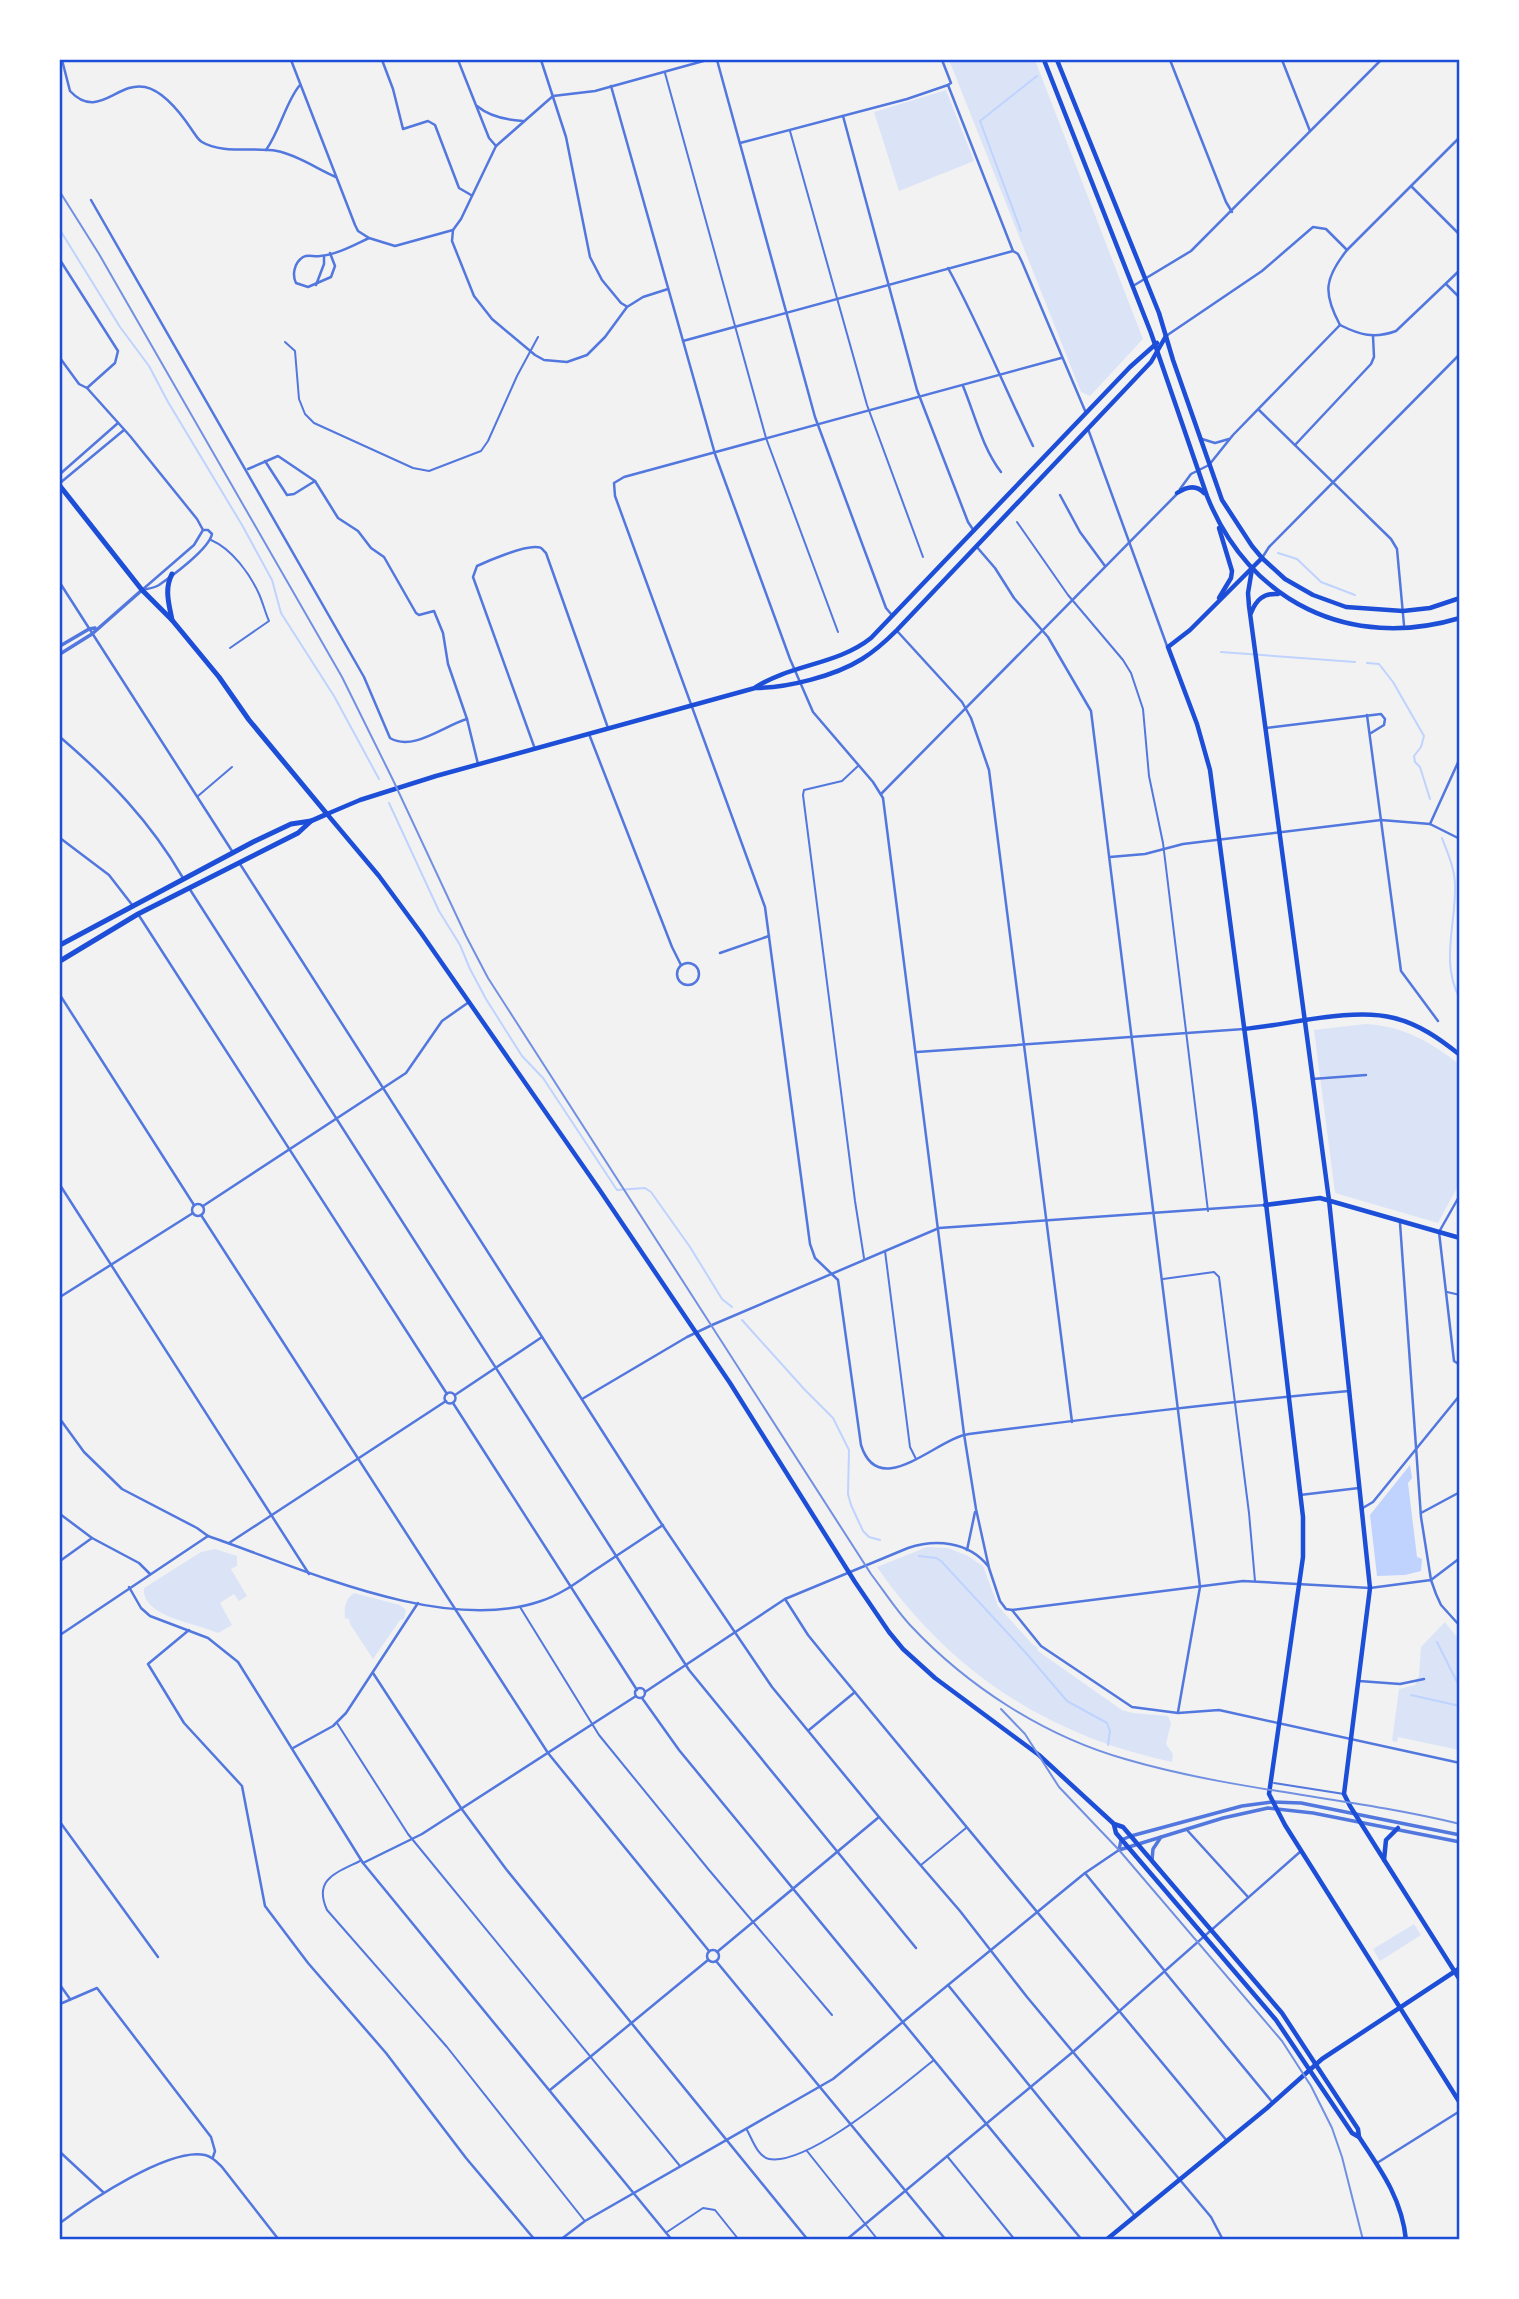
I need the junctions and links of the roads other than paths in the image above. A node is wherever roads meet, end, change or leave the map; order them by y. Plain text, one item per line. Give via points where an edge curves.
1 (62, 60) edge
2 (291, 60) edge
3 (382, 60) edge
4 (458, 60) edge
5 (541, 60) edge
6 (707, 60) edge
7 (717, 60) edge
8 (942, 60) edge
9 (1044, 60) edge
10 (1057, 60) edge
11 (1170, 60) edge
12 (1282, 60) edge
13 (1381, 60) edge
14 (664, 72) junction
15 (300, 85) junction
16 (948, 85) junction
17 (611, 86) junction
18 (553, 96) junction
19 (476, 105) junction
20 (843, 116) junction
21 (523, 121) junction
22 (789, 130) junction
23 (1310, 131) junction
24 (1460, 137) edge
25 (740, 143) junction
26 (496, 146) junction
27 (266, 150) junction
28 (336, 177) junction
29 (1411, 186) junction
30 (471, 195) junction
31 (92, 200) dead end
32 (1232, 212) junction
33 (453, 230) junction
34 (1460, 235) edge
35 (369, 238) junction
36 (1347, 250) junction
37 (1013, 251) junction
38 (330, 253) junction
39 (324, 256) junction
40 (60, 260) edge
41 (948, 268) junction
42 (1460, 270) edge
43 (1145, 280) junction
44 (1446, 284) junction
45 (316, 285) junction
46 (888, 285) junction
47 (1133, 286) junction
48 (668, 289) junction
49 (1460, 298) edge
50 (838, 299) junction
51 (627, 307) junction
52 (786, 312) junction
53 (1340, 325) junction
54 (736, 326) junction
55 (1373, 336) junction
56 (538, 337) dead end
57 (1166, 337) junction
58 (683, 341) junction
59 (285, 342) dead end
60 (1155, 344) junction
61 (529, 350) junction
62 (1158, 351) junction
63 (1460, 354) edge
64 (60, 358) edge
65 (1061, 358) junction
66 (998, 375) junction
67 (963, 385) junction
68 (87, 388) junction
69 (919, 397) junction
70 (1258, 409) junction
71 (869, 410) junction
72 (1086, 413) junction
73 (118, 423) junction
74 (818, 424) junction
75 (1088, 429) junction
76 (124, 430) junction
77 (1200, 438) junction
78 (766, 439) junction
79 (1229, 439) junction
80 (1295, 445) junction
81 (1033, 446) dead end
82 (715, 454) junction
83 (265, 461) junction
84 (1209, 465) junction
85 (1198, 469) junction
86 (247, 470) junction
87 (1001, 472) dead end
88 (60, 474) edge
89 (315, 481) junction
90 (1333, 482) junction
91 (60, 484) edge
92 (1177, 494) junction
93 (1060, 495) dead end
94 (1207, 496) junction
95 (1217, 520) junction
96 (1017, 522) dead end
97 (203, 530) junction
98 (974, 531) junction
99 (200, 537) junction
100 (1130, 540) junction
101 (210, 541) junction
102 (976, 546) junction
103 (923, 557) dead end
104 (1262, 558) junction
105 (1105, 566) junction
106 (1252, 568) junction
107 (172, 574) junction
108 (60, 583) edge
109 (1233, 587) junction
110 (142, 590) junction
111 (1248, 593) junction
112 (1280, 594) junction
113 (1460, 598) edge
114 (1073, 599) junction
115 (1215, 604) junction
116 (1403, 611) junction
117 (1251, 614) junction
118 (894, 617) junction
119 (1460, 618) edge
120 (172, 620) junction
121 (97, 628) junction
122 (89, 629) junction
123 (1405, 629) junction
124 (897, 630) junction
125 (1042, 630) junction
126 (838, 632) dead end
127 (92, 634) junction
128 (60, 646) edge
129 (1168, 647) junction
130 (229, 648) dead end
131 (60, 654) edge
132 (795, 671) junction
133 (799, 681) junction
134 (755, 688) junction
135 (691, 705) junction
136 (966, 708) junction
137 (1367, 715) junction
138 (467, 719) junction
139 (608, 728) junction
140 (1266, 728) junction
141 (1371, 733) junction
142 (589, 734) junction
143 (60, 737) edge
144 (535, 749) junction
145 (1460, 758) edge
146 (478, 764) junction
147 (858, 766) junction
148 (232, 767) dead end
149 (881, 794) junction
150 (197, 796) junction
151 (327, 814) junction
152 (1381, 820) junction
153 (311, 821) junction
154 (1430, 824) junction
155 (1280, 833) junction
156 (60, 838) edge
157 (1460, 839) edge
158 (1220, 841) junction
159 (1164, 849) junction
160 (233, 853) junction
161 (1110, 858) junction
162 (240, 862) junction
163 (184, 880) junction
164 (189, 888) junction
165 (133, 906) junction
166 (138, 914) junction
167 (769, 936) junction
168 (60, 945) edge
169 (720, 953) dead end
170 (60, 961) edge
171 (681, 965) junction
172 (60, 995) edge
173 (469, 1002) junction
174 (1304, 1021) junction
175 (1438, 1021) dead end
176 (1244, 1029) junction
177 (1188, 1033) junction
178 (1133, 1037) junction
179 (1025, 1044) junction
180 (917, 1052) junction
181 (1460, 1055) edge
182 (1366, 1075) dead end
183 (1312, 1079) junction
184 (385, 1088) junction
185 (336, 1119) junction
186 (289, 1150) junction
187 (60, 1185) edge
188 (1460, 1195) edge
189 (1329, 1200) junction
190 (194, 1205) junction
191 (1265, 1205) junction
192 (203, 1206) junction
193 (1208, 1210) junction
194 (193, 1213) junction
195 (1155, 1214) junction
196 (201, 1215) junction
197 (1048, 1221) junction
198 (1400, 1222) junction
199 (939, 1228) junction
200 (1439, 1232) junction
201 (1460, 1238) edge
202 (885, 1250) junction
203 (864, 1259) junction
204 (111, 1264) junction
205 (831, 1274) junction
206 (1163, 1279) junction
207 (1446, 1292) junction
208 (1460, 1295) edge
209 (60, 1297) edge
210 (697, 1332) junction
211 (542, 1338) junction
212 (1460, 1365) edge
213 (497, 1368) junction
214 (1349, 1391) junction
215 (447, 1394) junction
216 (455, 1395) junction
217 (1460, 1395) edge
218 (1288, 1397) junction
219 (582, 1399) junction
220 (446, 1401) junction
221 (1236, 1402) junction
222 (453, 1403) junction
223 (1179, 1409) junction
224 (60, 1419) edge
225 (1072, 1422) junction
226 (964, 1434) junction
227 (1416, 1448) junction
228 (358, 1458) junction
229 (916, 1459) junction
230 (1359, 1488) junction
231 (1460, 1492) edge
232 (1300, 1495) junction
233 (976, 1509) junction
234 (1361, 1509) junction
235 (271, 1513) junction
236 (1421, 1513) junction
237 (60, 1514) edge
238 (663, 1525) junction
239 (208, 1536) junction
240 (92, 1538) junction
241 (229, 1543) junction
242 (967, 1550) junction
243 (617, 1556) junction
244 (1460, 1558) edge
245 (60, 1561) edge
246 (989, 1568) junction
247 (849, 1572) junction
248 (150, 1574) junction
249 (309, 1574) junction
250 (1431, 1580) junction
251 (1255, 1581) junction
252 (1299, 1583) junction
253 (570, 1586) junction
254 (129, 1587) junction
255 (1200, 1587) junction
256 (1370, 1588) junction
257 (785, 1599) junction
258 (418, 1603) junction
259 (520, 1607) junction
260 (455, 1608) junction
261 (1012, 1610) junction
262 (1460, 1626) edge
263 (190, 1630) junction
264 (734, 1633) junction
265 (60, 1636) edge
266 (686, 1665) junction
267 (373, 1673) junction
268 (1424, 1679) dead end
269 (1359, 1681) junction
270 (637, 1690) junction
271 (645, 1692) junction
272 (855, 1692) junction
273 (636, 1696) junction
274 (642, 1698) junction
275 (1178, 1713) junction
276 (337, 1723) junction
277 (1278, 1723) junction
278 (593, 1724) junction
279 (808, 1731) junction
280 (1351, 1740) junction
281 (293, 1748) junction
282 (548, 1753) junction
283 (1460, 1763) edge
284 (1269, 1782) junction
285 (1344, 1794) junction
286 (1273, 1805) junction
287 (461, 1808) junction
288 (1357, 1817) junction
289 (879, 1818) junction
290 (60, 1822) edge
291 (1114, 1824) junction
292 (966, 1828) junction
293 (1186, 1829) junction
294 (1398, 1829) junction
295 (1460, 1835) edge
296 (1131, 1836) junction
297 (1162, 1836) junction
298 (412, 1838) junction
299 (1121, 1840) junction
300 (1460, 1842) edge
301 (1138, 1844) junction
302 (1128, 1847) junction
303 (1119, 1850) junction
304 (1301, 1851) junction
305 (838, 1853) junction
306 (1152, 1860) junction
307 (1384, 1861) junction
308 (362, 1862) junction
309 (920, 1866) junction
310 (1085, 1873) junction
311 (794, 1889) junction
312 (1248, 1897) junction
313 (1037, 1912) junction
314 (754, 1922) junction
315 (1208, 1933) junction
316 (916, 1948) dead end
317 (991, 1950) junction
318 (709, 1951) junction
319 (717, 1952) junction
320 (158, 1957) dead end
321 (708, 1960) junction
322 (716, 1961) junction
323 (1460, 1968) edge
324 (1165, 1972) junction
325 (1454, 1972) junction
326 (1460, 1980) edge
327 (60, 1985) edge
328 (948, 1985) junction
329 (70, 1999) junction
330 (60, 2004) edge
331 (1399, 2007) junction
332 (1119, 2012) junction
333 (832, 2015) dead end
334 (904, 2021) junction
335 (632, 2023) junction
336 (1074, 2051) junction
337 (591, 2057) junction
338 (934, 2060) junction
339 (1317, 2064) junction
340 (1310, 2070) junction
341 (820, 2088) junction
342 (1030, 2088) junction
343 (550, 2090) junction
344 (1273, 2103) junction
345 (1460, 2103) edge
346 (1460, 2111) edge
347 (987, 2123) junction
348 (850, 2124) junction
349 (747, 2130) junction
350 (1359, 2137) junction
351 (727, 2141) junction
352 (1227, 2141) junction
353 (807, 2151) junction
354 (60, 2152) edge
355 (947, 2156) junction
356 (213, 2157) junction
357 (1377, 2164) junction
358 (680, 2167) junction
359 (1180, 2180) junction
360 (905, 2189) junction
361 (103, 2192) junction
362 (634, 2193) junction
363 (1135, 2216) junction
364 (585, 2221) junction
365 (60, 2223) edge
366 (864, 2224) junction
367 (666, 2232) junction
368 (279, 2239) edge
369 (535, 2239) edge
370 (560, 2239) edge
371 (672, 2239) edge
372 (739, 2239) edge
373 (808, 2239) edge
374 (846, 2239) edge
375 (878, 2239) edge
376 (946, 2239) edge
377 (1015, 2239) edge
378 (1082, 2239) edge
379 (1106, 2239) edge
380 (1223, 2239) edge
381 (1406, 2239) edge

1 - 27 street via 71,91 83,100 103,101 132,87 146,87 175,109 201,142
2 - 15 street
3 - 30 street via 404,128 428,121 435,125 459,188
4 - 19 street
5 - 18 street
6 - 14 street
7 - 25 street
8 - 16 street
9 - 47 main road
10 - 43 main road
11 - 32 street
12 - 23 street
13 - 23 street
14 - 17 street
14 - 54 lane
15 - 27 street
15 - 28 street
16 - 20 street
16 - 37 street
17 - 18 street
17 - 48 street
18 - 21 street
18 - 51 street via 590,257 602,280
19 - 21 street via 494,116
19 - 26 street
20 - 22 street
20 - 46 street
21 - 26 street
22 - 25 street
22 - 50 lane
23 - 32 street
24 - 29 street
25 - 52 street
26 - 30 street
27 - 28 street via 288,154
28 - 35 street via 358,231
29 - 34 street
29 - 36 street
30 - 33 street
31 - 86 street
32 - 43 street via 1191,251
33 - 35 street via 395,246
33 - 61 street via 452,241 474,296 492,319
35 - 38 street
36 - 53 street via 1335,265 1327,292
36 - 57 street via 1326,229 1313,227 1262,271
37 - 41 street
37 - 65 street via 1022,262
38 - 39 street
38 - 45 street via 334,272
39 - 45 street
39 - 45 street via 304,257 294,273 299,286
40 - 68 street via 118,351 116,363
41 - 46 street
41 - 66 street
42 - 44 street
43 - 47 street
43 - 57 main road
44 - 49 street
44 - 55 street via 1396,331
46 - 50 street
46 - 69 street
47 - 60 main road
48 - 51 street
48 - 58 street
50 - 52 street
50 - 71 lane
51 - 61 street via 587,355 556,362
52 - 54 street
52 - 74 street
53 - 55 street
53 - 70 street
54 - 58 street
54 - 78 lane
55 - 80 street via 1371,364
56 - 61 lane
57 - 60 main road
57 - 62 main road
57 - 77 main road
58 - 82 street
59 - 61 lane via 295,351 301,408 314,423 429,471 481,452
60 - 62 main road
60 - 72 main road
62 - 75 main road
62 - 85 main road
63 - 90 street
64 - 68 street
65 - 66 street
65 - 72 street
66 - 67 street
66 - 81 street
67 - 69 street
67 - 87 street
68 - 73 street
69 - 71 street
69 - 98 street
70 - 79 street
70 - 80 street
71 - 74 street
71 - 103 lane
72 - 98 main road
73 - 76 street
73 - 88 street
74 - 78 street
74 - 118 street via 886,608
75 - 100 street
75 - 102 main road
76 - 91 street
76 - 97 street
77 - 79 street via 1215,443
77 - 84 main road
78 - 82 street
78 - 126 lane
79 - 84 street
80 - 90 street
82 - 132 street
82 - 135 street via 614,483
83 - 86 street
83 - 89 street via 281,457
83 - 89 street via 286,495
84 - 85 street
84 - 104 main road via 1224,502
85 - 92 street
85 - 94 main road
86 - 138 street via 364,677 390,738 397,742 428,737
89 - 138 street via 338,518 384,557 416,613 434,611
90 - 104 street
90 - 116 street via 1397,549
91 - 110 highway
92 - 94 main road via 1192,487
92 - 100 street
93 - 105 street
94 - 95 main road
95 - 106 main road
95 - 115 main road via 1232,570
96 - 114 lane
97 - 99 street
97 - 101 street via 211,532
98 - 118 main road
99 - 101 street
99 - 110 street
100 - 105 street
100 - 129 street
101 - 107 street
101 - 130 lane via 226,550 250,578 269,621
102 - 124 main road
102 - 125 street
104 - 106 main road
104 - 116 main road via 1285,579 1325,600 1346,607
105 - 114 street
106 - 109 main road
106 - 111 main road
106 - 112 main road
107 - 110 street via 156,587
107 - 120 highway via 167,594
108 - 122 street
109 - 111 main road via 1242,585
109 - 115 main road
110 - 120 highway
110 - 121 street
111 - 117 main road
112 - 117 main road via 1261,597
112 - 123 main road via 1331,620 1359,627
113 - 116 main road
114 - 125 street
114 - 159 lane via 1131,673 1143,709 1151,786
115 - 129 main road
116 - 123 street
117 - 140 main road
118 - 132 main road via 851,652
119 - 123 main road
120 - 151 highway
121 - 122 street
121 - 127 street
122 - 127 street
122 - 128 street
124 - 133 main road via 852,665
124 - 136 street
125 - 136 street
125 - 161 street via 1091,711
127 - 131 street
127 - 150 street
129 - 158 main road via 1206,754
132 - 133 street
132 - 134 main road
133 - 134 main road
133 - 147 street via 814,712
134 - 135 main road
135 - 139 main road
135 - 167 street via 765,907
136 - 149 street
136 - 179 street via 989,770
137 - 140 street
137 - 141 street
137 - 141 street via 1381,714 1385,719 1384,725
138 - 146 street
139 - 142 main road
139 - 144 street via 546,553 532,547 485,562 473,571
140 - 155 main road
141 - 152 street
142 - 144 main road
142 - 171 street
143 - 163 street via 124,796
144 - 146 main road
145 - 154 street
146 - 151 main road
147 - 149 street
147 - 203 lane via 842,781 804,790 803,795
148 - 150 lane
149 - 180 street
150 - 160 street
151 - 153 highway
151 - 173 main road via 379,876
152 - 154 street
152 - 155 street
152 - 175 street via 1401,971
153 - 160 highway via 290,824
153 - 162 highway via 298,833
154 - 157 street
155 - 158 street
155 - 174 main road
156 - 165 street via 108,875
158 - 159 street
158 - 176 main road
159 - 161 street
159 - 177 lane
160 - 163 highway
161 - 178 street
162 - 164 highway
162 - 184 street
163 - 165 highway
164 - 166 highway
164 - 185 street
165 - 168 highway
166 - 170 highway
166 - 186 street
167 - 169 street
167 - 205 street via 810,1244 815,1258
171 - 171 street via 678,979 688,985 694,982 695,965
172 - 190 street
173 - 184 street via 442,1021 411,1067
173 - 210 main road
174 - 176 main road
174 - 181 main road via 1393,1017 1426,1031
174 - 183 main road
176 - 177 street
176 - 191 main road
177 - 178 street
177 - 193 lane
178 - 179 street
178 - 195 street
179 - 180 street
179 - 197 street
180 - 199 street
182 - 183 street
183 - 189 main road
184 - 185 street
184 - 211 street
185 - 186 street
185 - 213 street
186 - 192 street
186 - 215 street
187 - 204 street
188 - 200 street
189 - 191 main road
189 - 198 main road
189 - 214 main road
190 - 192 street
190 - 194 street
191 - 193 street
191 - 218 main road
192 - 196 street
193 - 195 street
194 - 196 street
194 - 204 street
195 - 197 street
195 - 206 street
196 - 228 street
197 - 199 street
197 - 225 street
198 - 200 main road
198 - 227 street
199 - 202 street
199 - 226 street
200 - 201 main road
200 - 207 street
202 - 203 street
202 - 229 lane via 910,1447
203 - 205 street
204 - 209 street
204 - 235 street
205 - 210 street
205 - 229 street via 838,1280 861,1445 868,1460 880,1467 896,1468
206 - 221 lane via 1218,1274
206 - 223 street
207 - 208 lane
207 - 212 street via 1454,1361
210 - 219 street
210 - 247 main road
211 - 213 street
211 - 219 street
213 - 216 street
213 - 243 street
214 - 218 street
214 - 230 main road
215 - 216 street
215 - 220 street
216 - 222 street
217 - 227 street
218 - 221 street
218 - 232 main road
219 - 238 street
220 - 222 street
220 - 228 street
221 - 223 street
221 - 251 lane
222 - 253 street
223 - 225 street
223 - 255 street
224 - 239 street via 84,1452 122,1489
225 - 226 street
226 - 229 street
226 - 233 street
227 - 234 street via 1373,1502
227 - 236 street
228 - 235 street
228 - 260 street
230 - 232 street
230 - 234 main road
231 - 236 street
232 - 252 main road via 1304,1546
233 - 242 street
233 - 246 street
234 - 256 main road
235 - 241 street
235 - 249 street
236 - 250 street
237 - 240 street
238 - 243 street
238 - 264 street
239 - 241 street
239 - 248 street
240 - 245 street
240 - 248 street via 139,1563
241 - 249 street
242 - 246 street
242 - 247 street via 947,1543 922,1543
243 - 253 street
243 - 266 street
244 - 250 street
246 - 261 street via 1000,1601
247 - 257 street
247 - 291 main road via 889,1632 918,1663 1039,1755
248 - 254 street
249 - 258 street
250 - 256 street
250 - 262 street via 1441,1605
251 - 252 street
251 - 255 street
252 - 256 street
252 - 277 main road
253 - 259 street
253 - 270 street
254 - 263 street via 150,1616
254 - 265 street
255 - 261 street
255 - 275 street
256 - 269 main road
257 - 264 street
257 - 272 street
258 - 260 street
258 - 267 street
259 - 260 street
259 - 278 lane
260 - 282 street
261 - 275 street via 1041,1646 1126,1705
263 - 281 street via 218,1644 238,1662
263 - 369 street via 148,1664 184,1723 242,1786 265,1906
264 - 266 street
264 - 279 street
266 - 271 street
266 - 305 street
267 - 276 street
267 - 287 street
268 - 269 street via 1394,1684
269 - 280 main road
270 - 271 street
270 - 273 street
271 - 274 street
272 - 279 street
272 - 292 street
273 - 274 street
273 - 278 street
274 - 311 street
275 - 277 street via 1220,1710
276 - 281 street
276 - 298 lane
277 - 280 street
277 - 284 main road
278 - 282 street
278 - 314 lane
279 - 289 street
280 - 283 street
280 - 285 main road
281 - 308 street
282 - 287 street
282 - 318 street
284 - 285 lane
284 - 286 main road
285 - 288 main road
286 - 288 street
286 - 288 street via 1296,1802
286 - 293 street
286 - 296 street via 1246,1805
286 - 304 main road
287 - 298 street
287 - 335 street
288 - 294 street
288 - 295 street
288 - 307 main road
289 - 305 street
289 - 309 street
290 - 320 street
291 - 296 main road
291 - 299 main road
292 - 309 lane
292 - 313 street
293 - 297 street
293 - 312 street
294 - 300 street
294 - 307 main road via 1386,1840
296 - 299 street
296 - 301 main road
297 - 301 street
297 - 306 street
298 - 308 street
298 - 337 lane
299 - 302 main road
299 - 303 street
301 - 302 street
301 - 306 main road
302 - 303 street
302 - 315 main road
303 - 310 street
304 - 312 street
304 - 331 main road
305 - 311 street
305 - 316 street
306 - 315 main road
307 - 325 main road
308 - 343 street
308 - 364 lane via 325,1882 321,1889 327,1910 447,2047
309 - 317 street
310 - 313 street
310 - 324 street
311 - 314 street
311 - 334 street
312 - 315 street
313 - 317 street
313 - 332 street
314 - 319 street
314 - 333 lane
315 - 324 street
315 - 339 main road via 1282,2013
315 - 340 main road
317 - 328 street
317 - 336 street
318 - 319 street
318 - 321 street
319 - 322 street
321 - 322 street
321 - 335 street
322 - 341 street
323 - 325 main road
324 - 332 street
324 - 344 street
325 - 326 main road
325 - 331 main road
327 - 329 street
328 - 334 street
328 - 342 street
329 - 330 street
329 - 356 street via 97,1988 211,2137
331 - 339 main road
331 - 345 main road
332 - 336 street
332 - 352 street
334 - 338 street
334 - 341 street
335 - 337 street
335 - 351 street
336 - 342 street
336 - 359 street
337 - 343 street
337 - 358 lane
338 - 347 street
338 - 348 lane
339 - 340 main road
339 - 350 main road
340 - 344 main road
340 - 350 main road
341 - 348 street
341 - 349 street
342 - 347 street
342 - 363 street
343 - 362 street
344 - 352 main road
346 - 357 street
347 - 355 street
347 - 378 street
348 - 353 lane
348 - 360 street
349 - 351 street
349 - 353 lane via 768,2159
350 - 357 main road
351 - 358 street
351 - 373 street
352 - 359 main road
353 - 366 lane
354 - 361 street
355 - 360 street
355 - 377 lane
356 - 361 street via 197,2154 176,2159
356 - 368 street
357 - 381 main road via 1398,2200
358 - 362 street
359 - 363 main road
359 - 380 street
360 - 366 street
360 - 376 street
361 - 365 street
362 - 364 street
362 - 367 street
363 - 379 main road
364 - 370 street
366 - 374 street
366 - 375 lane
367 - 371 street
367 - 372 lane via 703,2208 715,2210

